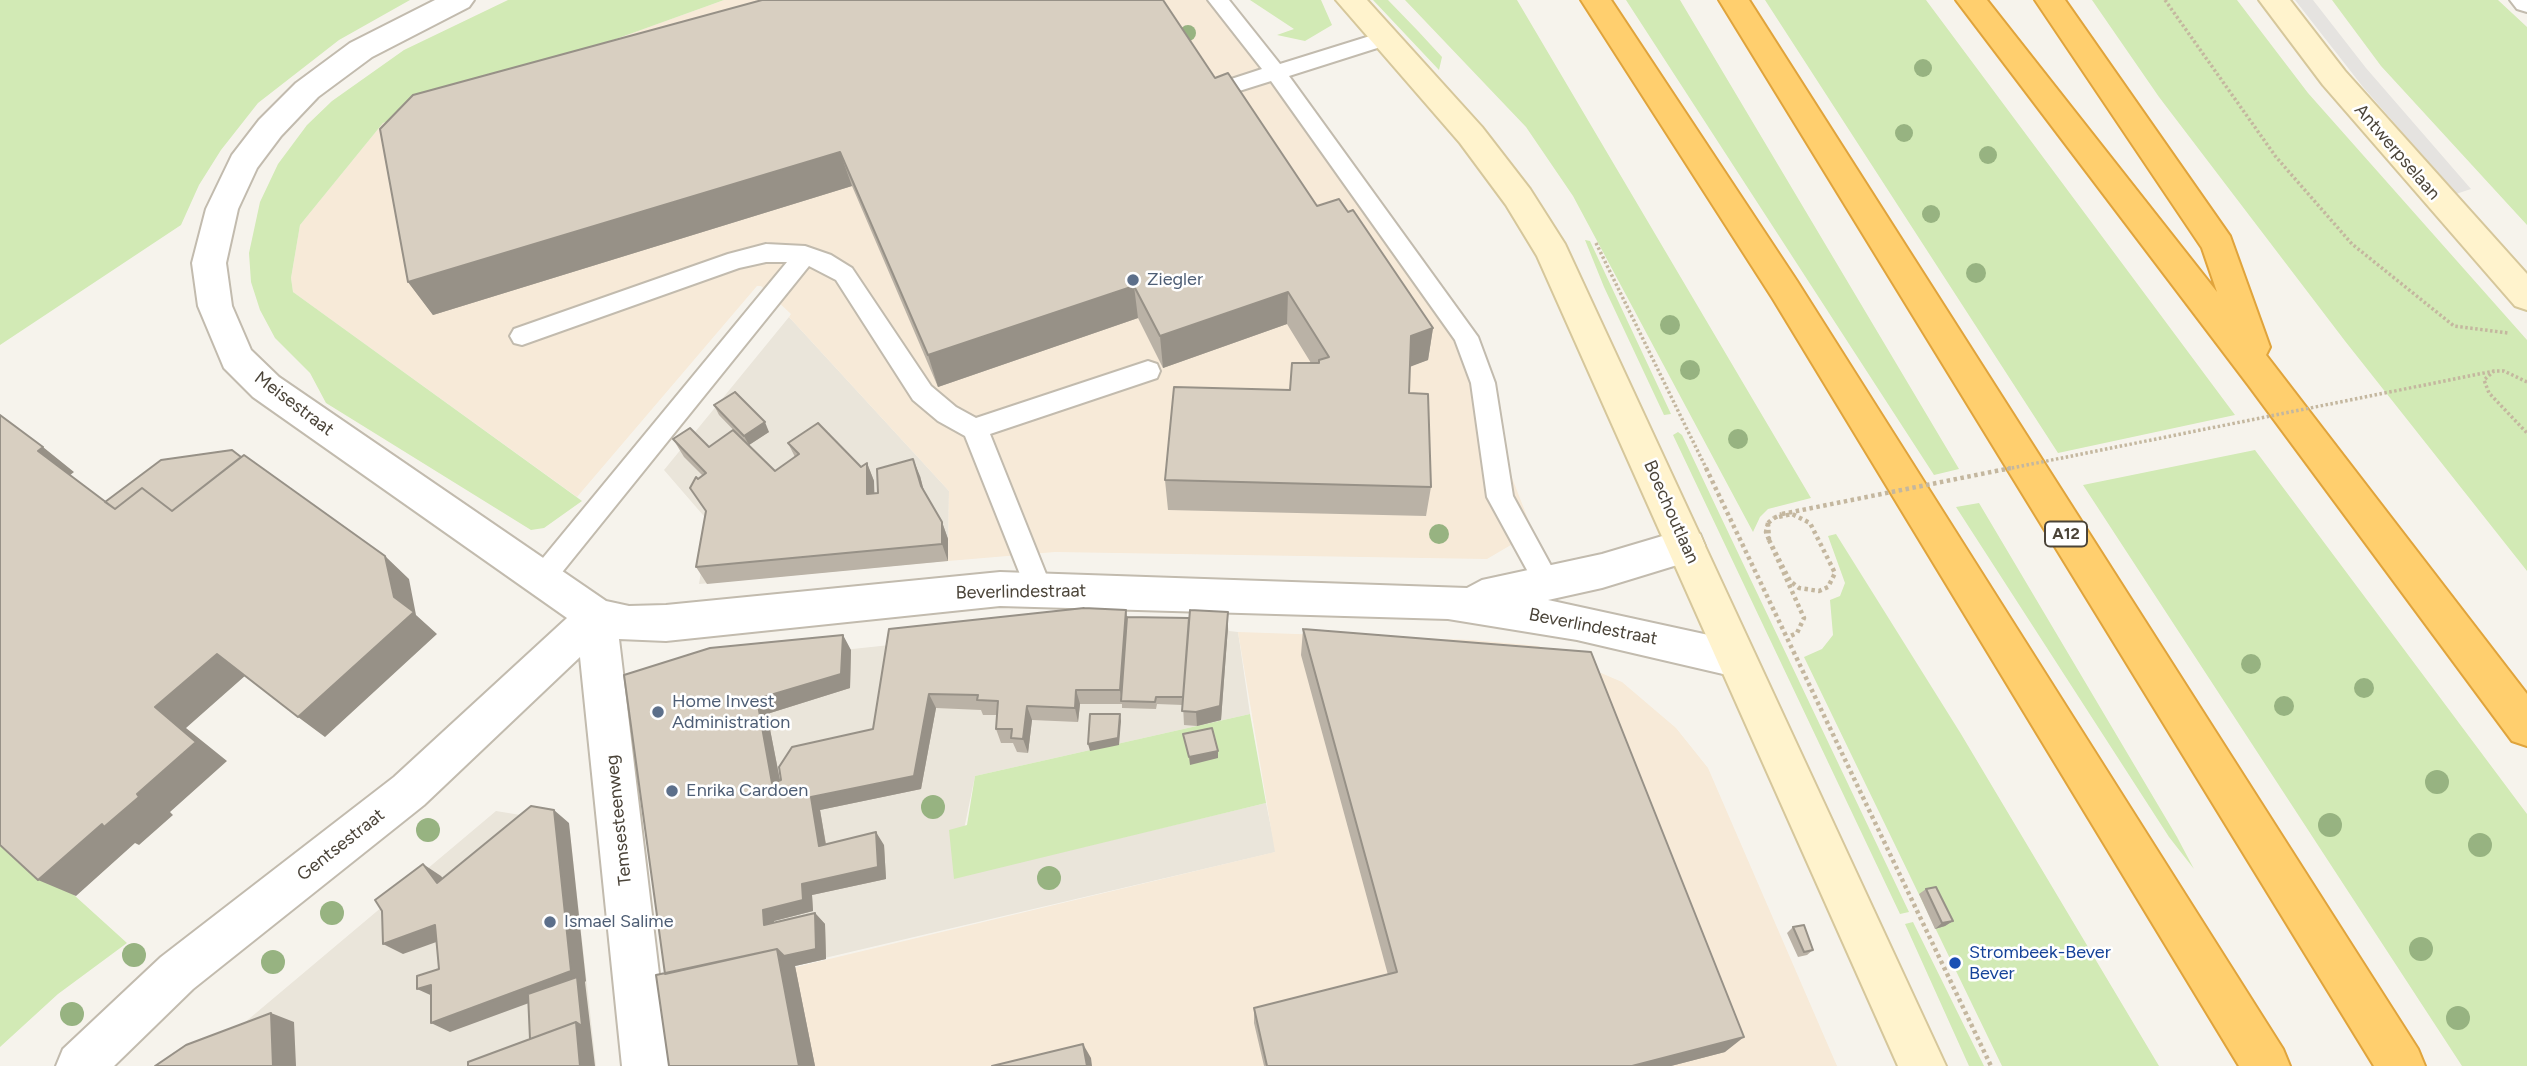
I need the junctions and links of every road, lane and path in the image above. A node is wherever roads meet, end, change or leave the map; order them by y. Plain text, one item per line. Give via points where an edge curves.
1 (459, 0) edge
2 (1218, 0) edge
3 (1351, 0) edge
4 (1596, 0) edge
5 (1734, 0) edge
6 (1971, 0) edge
7 (2050, 0) edge
8 (2165, 0) edge
9 (2274, 0) edge
10 (1386, 38) junction
11 (1276, 73) junction
12 (1220, 90) edge
13 (805, 255) junction
14 (2527, 297) edge
15 (2515, 334) dead end
16 (522, 336) dead end
17 (1148, 371) dead end
18 (2494, 371) junction
19 (2262, 376) junction
20 (2527, 382) edge
21 (974, 429) junction
22 (2527, 433) edge
23 (1774, 518) junction
24 (1769, 540) junction
25 (1686, 546) junction
26 (542, 578) junction
27 (1548, 583) junction
28 (1039, 589) junction
29 (1448, 602) junction
30 (596, 615) junction
31 (1736, 659) junction
32 (2527, 727) edge
33 (80, 1066) edge
34 (646, 1066) edge
35 (1922, 1066) edge
36 (1991, 1066) edge
37 (2266, 1066) edge
38 (2400, 1066) edge

1 - 26 street, Meisestraat via 361,50 307,90 270,128 243,163 222,209 209,263 210,285 237,358 266,387
2 - 11 lane
3 - 10 main road, Boechoutlaan
4 - 37 highway via 1784,290
5 - 38 highway, A12
6 - 19 highway
7 - 19 highway via 2218,245
8 - 15 path via 2276,157 2352,244 2454,326
9 - 14 main road, Antwerpselaan via 2343,89
10 - 11 lane
10 - 25 main road, Boechoutlaan via 1471,135 1553,253
11 - 12 lane
11 - 27 lane via 1466,337 1483,383 1500,497
13 - 16 lane via 766,253 736,260
13 - 21 lane via 844,274 922,393
13 - 26 lane
17 - 21 lane
18 - 20 path
18 - 22 path via 2484,380 2485,386
18 - 23 path, bridge
19 - 32 highway
21 - 28 lane
23 - 24 path via 1768,523
23 - 24 path via 1792,514 1816,530 1835,573 1828,587 1819,591 1799,588 1790,581
24 - 36 path via 1804,618 1797,633 1788,637
25 - 27 street, Beverlindestraat
25 - 31 main road, Boechoutlaan
26 - 30 street, Meisestraat
27 - 29 street, Beverlindestraat
28 - 29 street, Beverlindestraat
28 - 30 street, Beverlindestraat via 1000,589 666,623 629,624
29 - 31 street, Beverlindestraat via 1577,622
30 - 33 street, Gentsestraat via 409,792 177,974
30 - 34 street, Temsesteenweg
31 - 35 main road, Boechoutlaan

